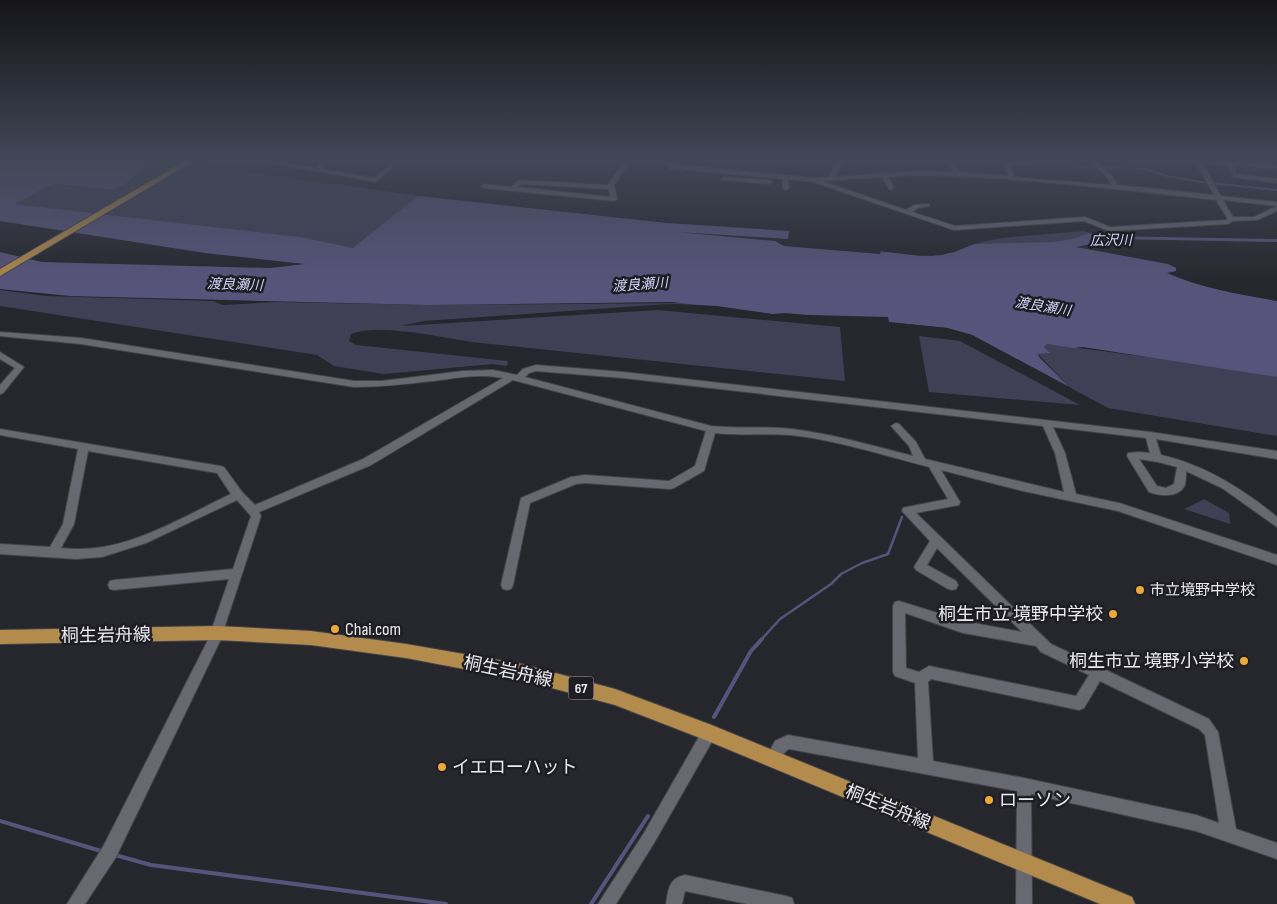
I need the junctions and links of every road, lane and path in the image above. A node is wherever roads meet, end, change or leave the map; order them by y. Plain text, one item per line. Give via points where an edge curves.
1 (122, 201) edge
2 (875, 201) edge
3 (1221, 201) edge
4 (1245, 201) edge
5 (1277, 204) edge
6 (927, 205) dead end
7 (1277, 208) edge
8 (907, 212) junction
9 (1231, 219) junction
10 (0, 273) edge
11 (0, 334) edge
12 (0, 355) edge
13 (515, 377) junction
14 (0, 391) edge
15 (1046, 423) junction
16 (896, 426) dead end
17 (711, 429) junction
18 (0, 432) edge
19 (1150, 435) junction
20 (84, 446) junction
21 (1277, 454) edge
22 (1157, 458) junction
23 (926, 462) junction
24 (1182, 465) junction
25 (238, 495) junction
26 (1071, 497) junction
27 (254, 510) junction
28 (1277, 523) edge
29 (936, 540) junction
30 (0, 549) edge
31 (52, 552) junction
32 (1277, 560) edge
33 (237, 573) junction
34 (114, 585) dead end
35 (507, 585) dead end
36 (952, 585) dead end
37 (217, 633) junction
38 (0, 637) edge
39 (1038, 641) junction
40 (1097, 674) junction
41 (921, 679) junction
42 (709, 733) junction
43 (772, 760) junction
44 (926, 767) junction
45 (1024, 785) junction
46 (1229, 834) junction
47 (1277, 851) edge
48 (1025, 863) junction
49 (75, 904) edge
50 (606, 904) edge
51 (674, 904) edge
52 (786, 904) edge
53 (1024, 904) edge
54 (1125, 904) edge

1 - 10 main road
2 - 8 street
3 - 9 street
4 - 5 street
6 - 8 street via 916,206
7 - 9 street via 1256,219
8 - 9 street via 958,228 1085,219 1108,229 1186,222 1221,223
11 - 13 street via 81,340 354,384 483,373
12 - 14 street via 20,367
13 - 15 street via 530,369 556,369
13 - 17 street
13 - 27 street via 367,462
15 - 19 street
15 - 26 street via 1060,453
16 - 23 street
17 - 23 street via 808,434
17 - 35 street via 700,468 675,484 575,480 525,501
18 - 20 street
19 - 21 street
19 - 22 street
20 - 25 street via 220,470
20 - 31 street via 68,524
22 - 24 street
22 - 24 street via 1132,456 1158,492 1179,486
23 - 26 street
23 - 29 street via 955,502 907,511
24 - 28 street via 1237,490
25 - 27 street
25 - 31 street via 132,544 83,554
26 - 32 street via 1151,516
27 - 33 street via 256,516
29 - 36 street via 920,567
29 - 39 street
30 - 31 street
33 - 34 street
33 - 37 street
37 - 38 main road, 桐生岩舟線 / 67
37 - 42 main road, 桐生岩舟線 / 67 via 352,643 522,672 616,697
37 - 49 street via 110,851
39 - 40 street via 1056,655
39 - 41 street via 963,627 899,606 900,672
40 - 41 street via 1079,702 929,672
40 - 46 street via 1204,724 1211,732
41 - 44 street
42 - 43 main road, 桐生岩舟線 / 67
42 - 50 street via 649,838
43 - 44 street via 780,746 788,742
43 - 48 main road, 桐生岩舟線 / 67
44 - 45 street
45 - 46 street via 1196,823
45 - 48 street
46 - 47 street
48 - 53 street
48 - 54 main road, 桐生岩舟線 / 67
51 - 52 street via 676,889 685,883

